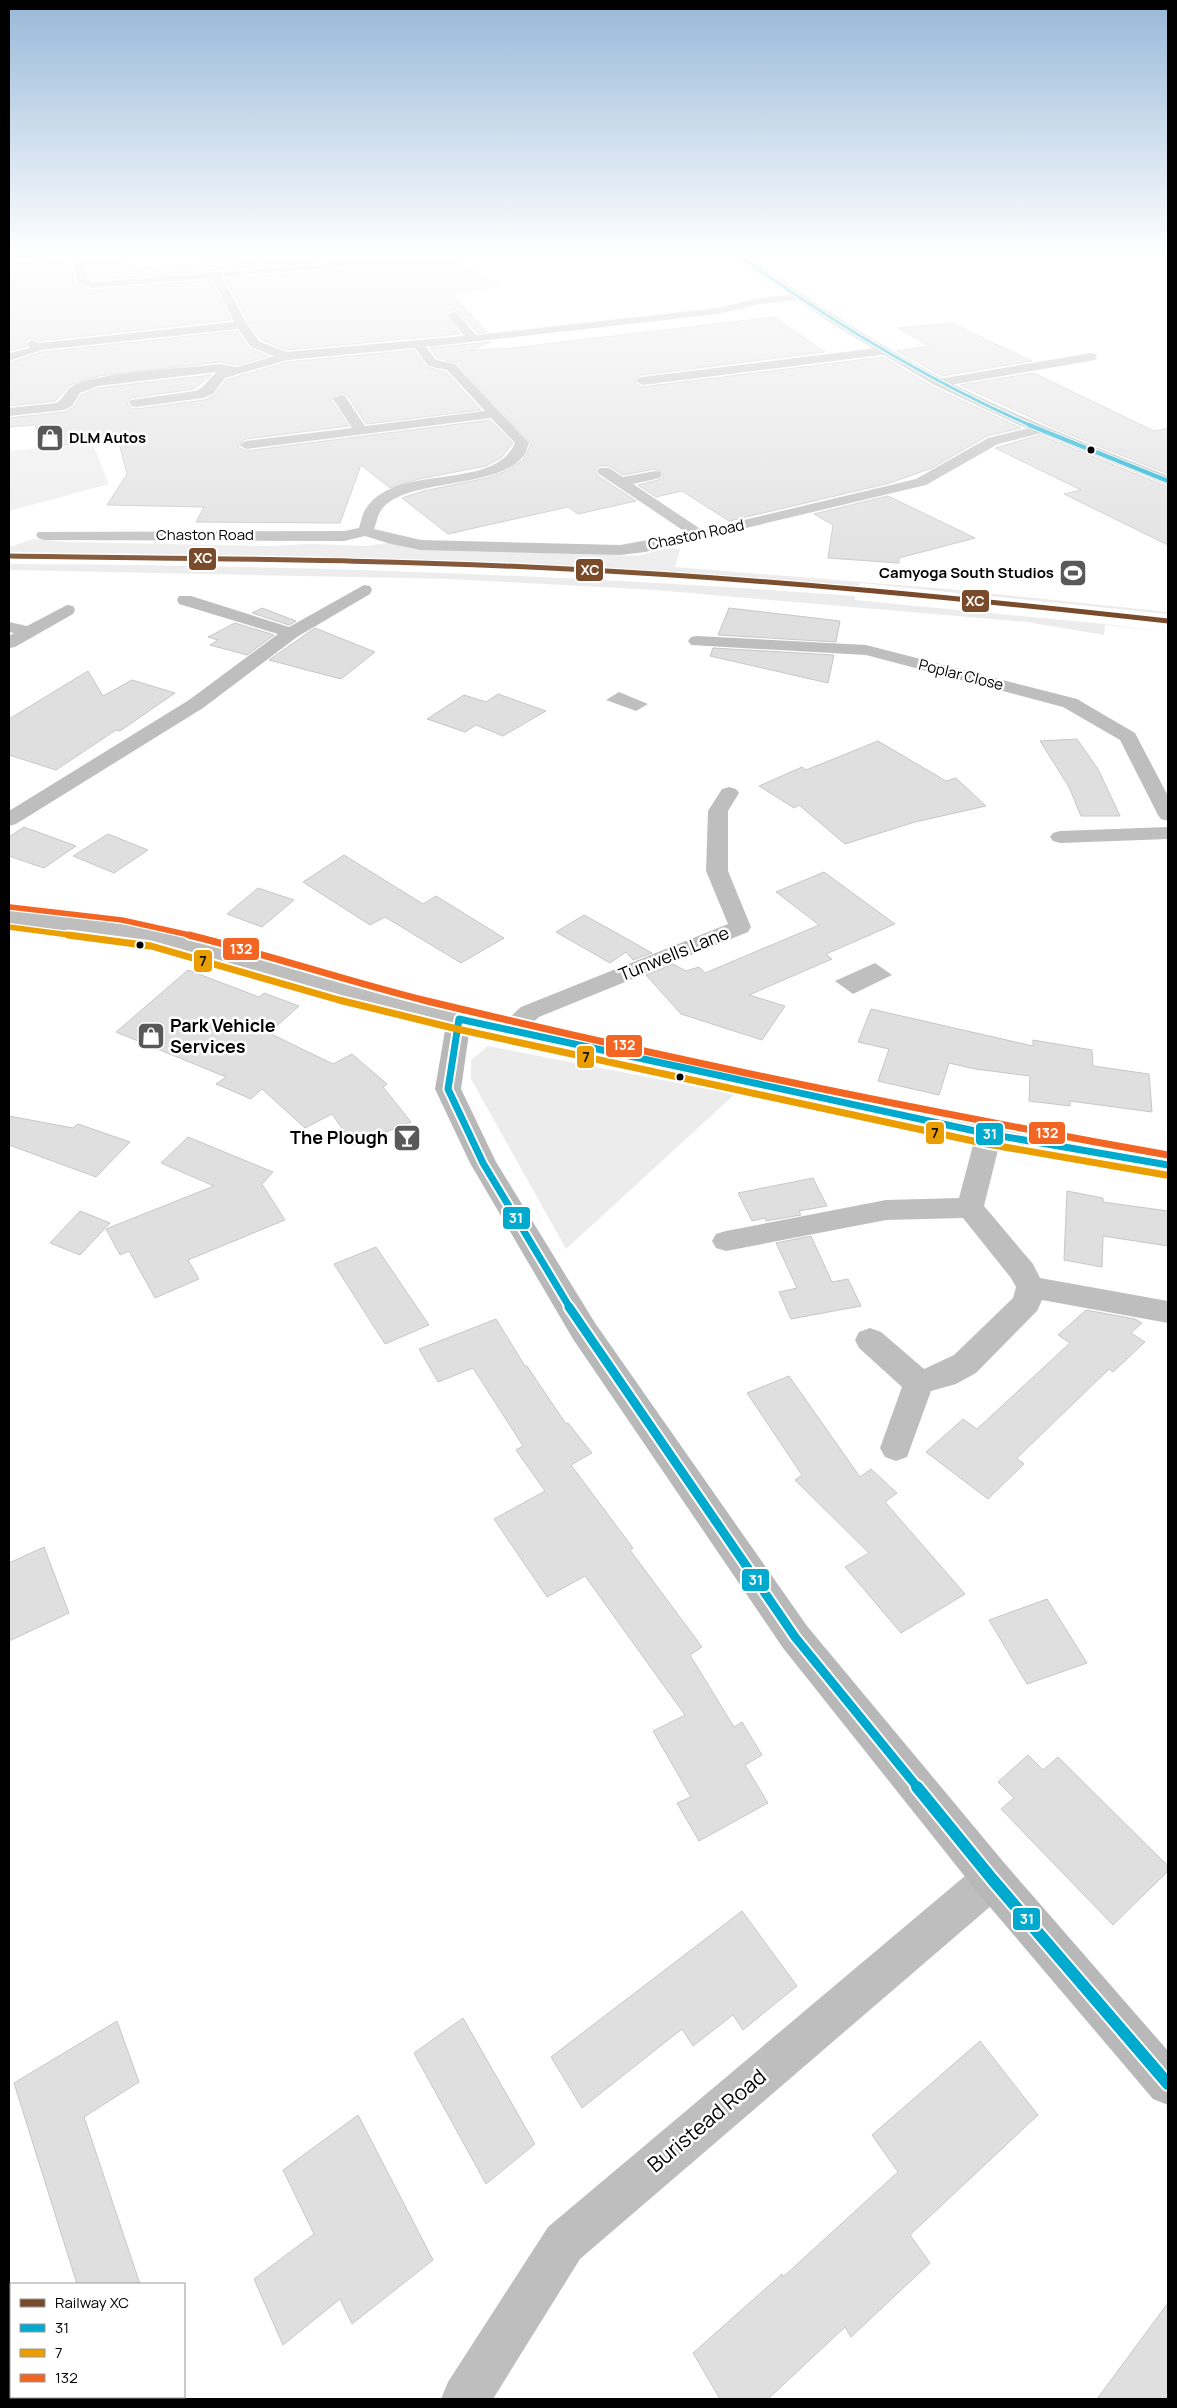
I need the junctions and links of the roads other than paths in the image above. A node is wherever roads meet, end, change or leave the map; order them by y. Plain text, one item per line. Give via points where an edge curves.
1 (258, 365) edge
2 (443, 365) edge
3 (773, 365) edge
4 (909, 365) edge
5 (1040, 365) edge
6 (236, 370) junction
7 (642, 381) dead end
8 (939, 382) junction
9 (358, 397) dead end
10 (136, 403) dead end
11 (9, 412) edge
12 (493, 414) junction
13 (1041, 429) junction
14 (361, 430) junction
15 (245, 445) dead end
16 (604, 471) dead end
17 (656, 475) dead end
18 (1168, 481) edge
19 (622, 482) junction
20 (366, 531) junction
21 (44, 534) dead end
22 (700, 535) junction
23 (364, 590) dead end
24 (221, 598) dead end
25 (185, 600) dead end
26 (206, 607) junction
27 (67, 610) dead end
28 (9, 627) edge
29 (28, 632) junction
30 (290, 633) junction
31 (698, 641) dead end
32 (9, 644) edge
33 (728, 793) dead end
34 (1168, 815) edge
35 (9, 820) edge
36 (1168, 833) edge
37 (1060, 837) dead end
38 (9, 917) edge
39 (459, 1019) junction
40 (508, 1030) junction
41 (989, 1134) junction
42 (1168, 1165) edge
43 (970, 1208) junction
44 (726, 1241) dead end
45 (1030, 1287) junction
46 (1168, 1312) edge
47 (870, 1340) dead end
48 (918, 1383) junction
49 (896, 1448) dead end
50 (992, 1879) junction
51 (1168, 2084) edge
52 (465, 2399) edge

1 - 6 street
2 - 12 street via 451,367
3 - 7 street
4 - 8 street
5 - 8 street
6 - 10 street via 221,375 208,391 198,395
6 - 11 street via 220,368 96,382 76,390 67,403 59,407
8 - 13 street
9 - 14 street via 336,399
12 - 14 street
12 - 20 street via 522,443 516,456 495,469 416,486 387,497 366,521
13 - 18 street
13 - 22 street, Chaston Road via 994,441 921,482
14 - 15 street
16 - 19 street
17 - 19 street
19 - 22 street
20 - 21 street, Chaston Road via 344,536
20 - 22 street, Chaston Road via 397,541 421,544 591,550 644,547
23 - 30 street
24 - 26 street
25 - 26 street
26 - 30 street
27 - 29 street
28 - 29 street
29 - 32 street
30 - 35 street via 196,704
31 - 34 street, Poplar Close via 866,650 1070,703 1128,737
33 - 40 street, Tunwells Lane via 718,810 717,871 740,928 530,1012
36 - 37 street
38 - 39 street via 153,936 342,990
39 - 40 street
39 - 50 street via 448,1089 483,1163 584,1331 794,1637
40 - 41 street
41 - 42 street
41 - 43 street
43 - 44 street via 886,1210
43 - 45 street via 1024,1272
45 - 46 street
45 - 48 street via 1027,1303 965,1364 945,1375
47 - 48 street
48 - 49 street
50 - 51 street
50 - 52 street, Buristead Road via 564,2243

